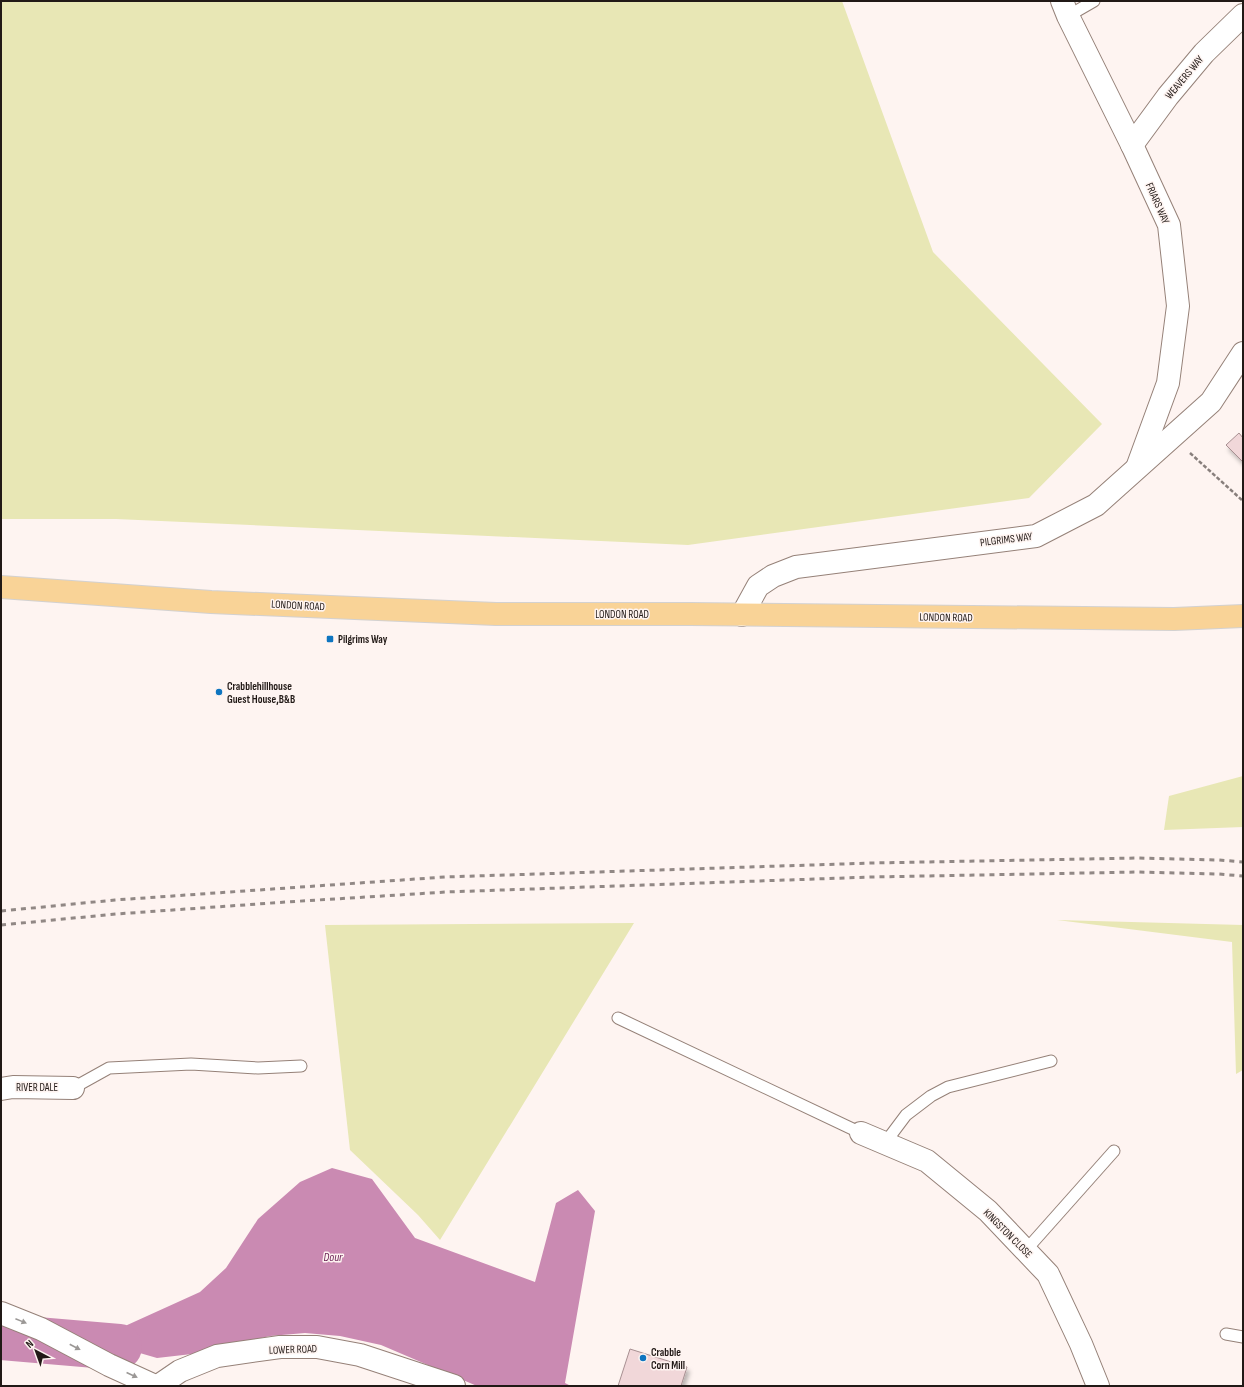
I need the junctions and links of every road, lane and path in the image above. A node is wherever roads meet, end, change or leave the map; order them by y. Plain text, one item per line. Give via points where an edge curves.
1 (1094, 1) edge
2 (1065, 8) edge
3 (1243, 15) edge
4 (1132, 145) junction
5 (1243, 353) edge
6 (1172, 437) junction
7 (1138, 467) junction
8 (1243, 502) edge
9 (1, 587) edge
10 (742, 615) junction
11 (1243, 616) edge
12 (618, 1018) dead end
13 (1051, 1061) dead end
14 (301, 1066) dead end
15 (73, 1088) joint
16 (1, 1089) edge
17 (861, 1133) joint
18 (885, 1143) junction
19 (1114, 1151) dead end
20 (1026, 1250) junction
21 (1, 1313) edge
22 (1226, 1334) dead end
23 (1243, 1337) edge
24 (156, 1386) edge
25 (454, 1386) edge
26 (1098, 1386) edge

1 - 2 lane
2 - 4 street, FRIARS WAY
3 - 4 street, WEAVERS WAY via 1204,54 1168,96
4 - 7 street, FRIARS WAY via 1169,225 1178,306 1168,383
5 - 6 street, PILGRIMS WAY via 1211,402
6 - 7 street, PILGRIMS WAY
6 - 8 path
7 - 10 street, PILGRIMS WAY via 1096,505 1036,536 796,567 773,576 758,586
9 - 10 main road, LONDON ROAD via 211,602 496,614
10 - 11 main road, LONDON ROAD via 1174,620
12 - 17 lane
13 - 18 lane via 948,1086 906,1115
14 - 15 lane via 258,1068 191,1064 109,1068
15 - 16 street, RIVER DALE
17 - 18 street, KINGSTON CLOSE
18 - 20 street, KINGSTON CLOSE via 927,1161 988,1211
19 - 20 lane
20 - 26 street, KINGSTON CLOSE via 1048,1274
21 -> 24 street, LOWER ROAD via 40,1329 108,1365
22 - 23 lane
24 - 25 street, LOWER ROAD via 180,1371 218,1356 280,1347 318,1347 360,1355

